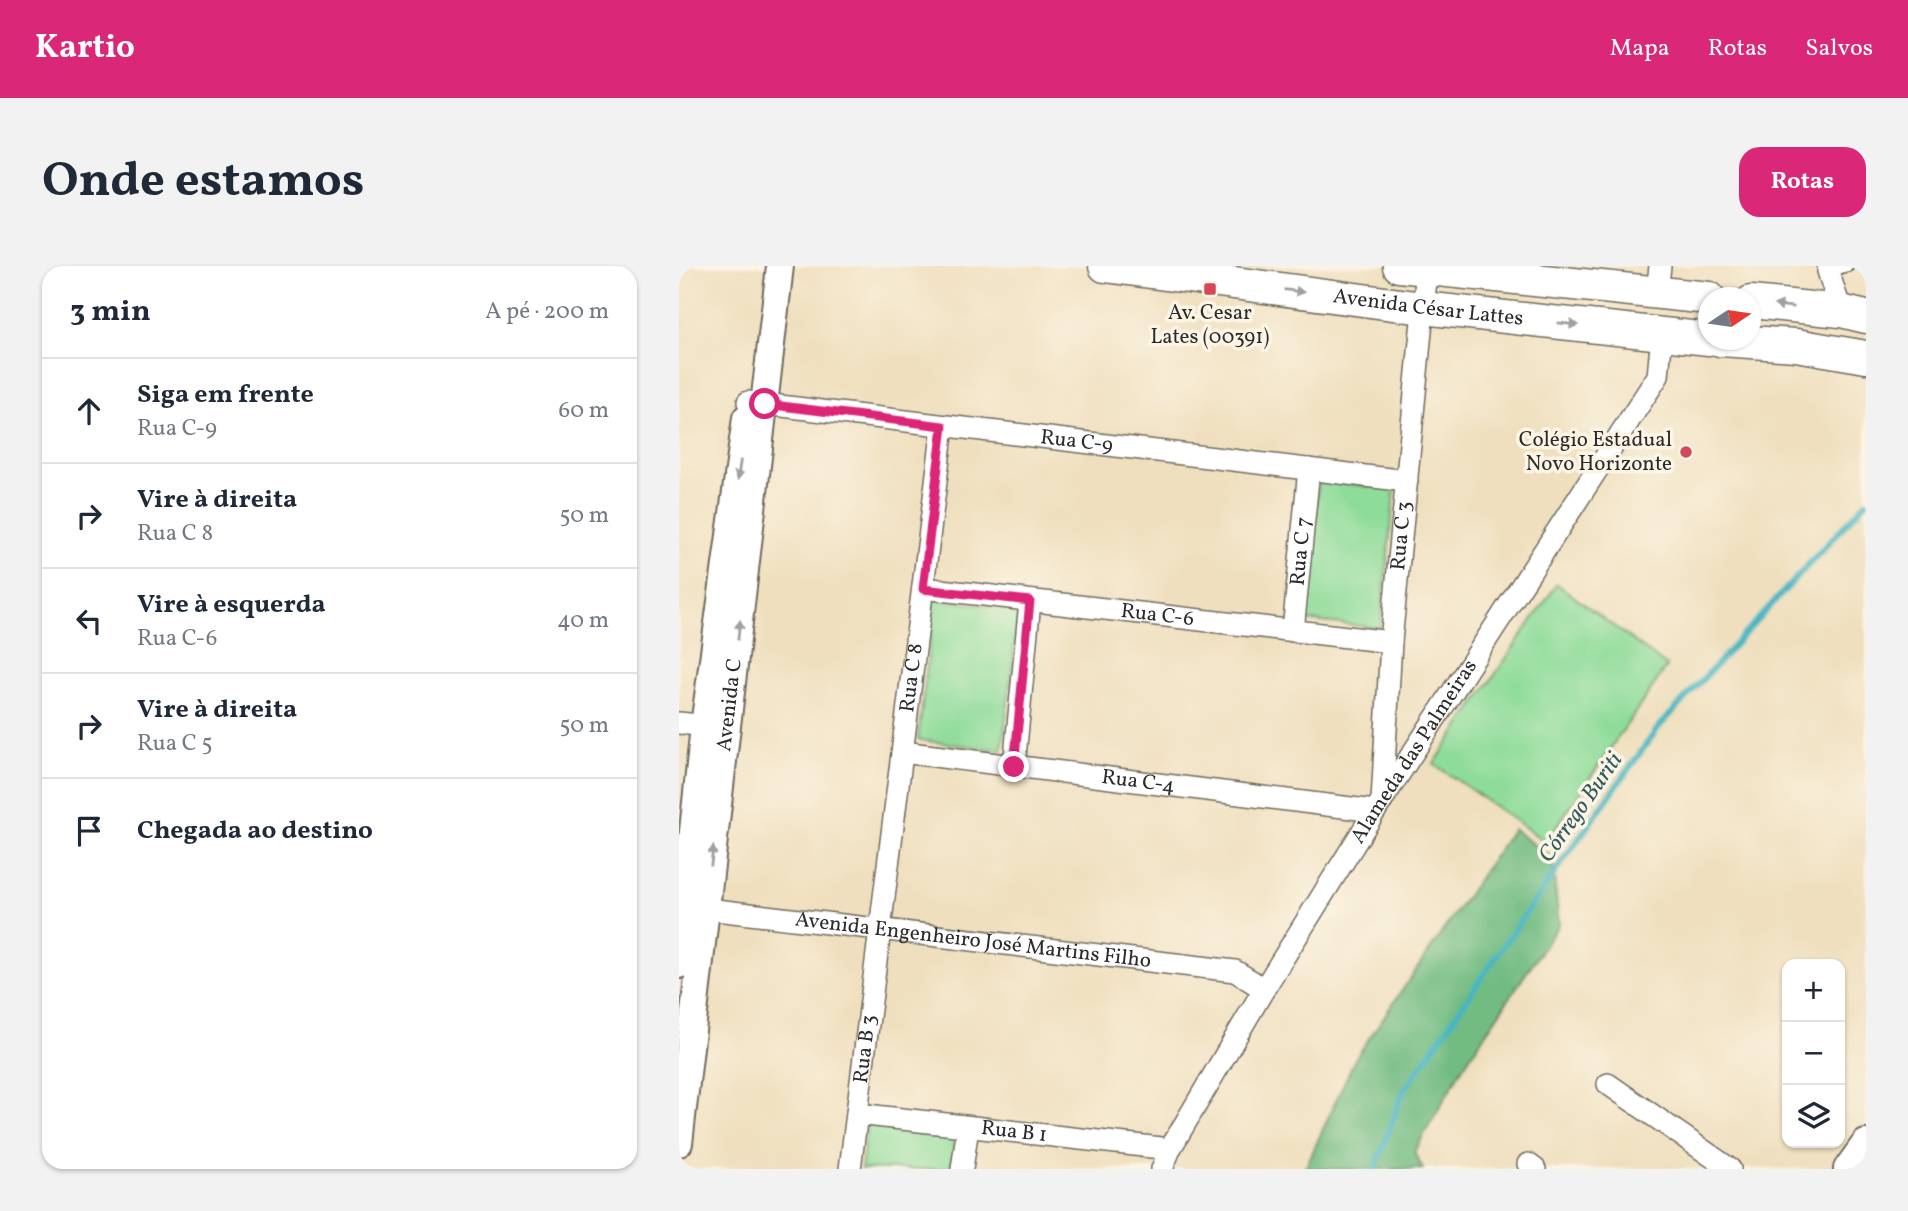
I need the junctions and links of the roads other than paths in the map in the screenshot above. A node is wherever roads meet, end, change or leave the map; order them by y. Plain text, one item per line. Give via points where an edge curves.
1 (764, 266) edge
2 (781, 266) edge
3 (1105, 266) edge
4 (1413, 268) edge
5 (1835, 268) edge
6 (1495, 271) edge
7 (1659, 279) edge
8 (1698, 294) edge
9 (1761, 303) edge
10 (1423, 308) junction
11 (1853, 314) edge
12 (1662, 335) junction
13 (1698, 338) edge
14 (1761, 343) edge
15 (1866, 357) edge
16 (756, 403) junction
17 (943, 426) junction
18 (1309, 469) junction
19 (1407, 481) junction
20 (923, 589) junction
21 (1030, 601) junction
22 (1293, 631) junction
23 (1391, 642) junction
24 (703, 726) edge
25 (902, 752) junction
26 (1014, 767) junction
27 (1378, 807) junction
28 (691, 907) edge
29 (880, 929) junction
30 (679, 965) edge
31 (1264, 989) junction
32 (1608, 1084) dead end
33 (682, 1086) edge
34 (857, 1114) junction
35 (968, 1127) junction
36 (679, 1143) edge
37 (1866, 1144) edge
38 (1166, 1159) edge
39 (850, 1169) edge
40 (962, 1169) edge
41 (1730, 1169) edge
42 (1848, 1169) edge

1 - 16 street, Avenida C
2 - 16 street, Avenida C
3 -> 10 main road, Avenida César Lattes
4 - 6 main road, Avenida César Lattes
4 - 10 street, Rua C 3
5 - 11 street
6 - 7 main road, Avenida César Lattes
7 - 8 main road, Avenida César Lattes
11 -> 9 main road
10 -> 12 main road, Avenida César Lattes
10 - 19 street, Rua C 3
12 - 13 main road, Avenida César Lattes
12 - 27 street, Alameda das Palmeiras via 1658,376
14 - 15 main road
16 - 17 street, Rua C-9
16 - 24 street, Avenida C
17 - 18 street, Rua C-9
17 - 20 street, Rua C 8
18 - 19 street, Rua C-9
18 - 22 street, Rua C 7
19 - 23 street, Rua C 3
20 - 21 street, Rua C-6
20 - 25 street, Rua C 8
21 - 22 street, Rua C-6
21 - 26 street
22 - 23 street, Rua C-6
23 - 27 street, Rua C 3
24 - 28 street, Avenida C
25 - 26 street, Rua C-4
25 - 29 street, Rua C 8
26 - 27 street, Rua C-4
27 - 31 street, Alameda das Palmeiras
28 - 29 street, Avenida Engenheiro José Martins Filho
28 - 30 street, Avenida C
28 - 33 street, Avenida C
29 - 31 street, Avenida Engenheiro José Martins Filho via 1235,971
29 - 34 street, Rua B 3
31 - 38 street, Alameda das Palmeiras
32 - 41 street
33 - 36 street, Avenida C
34 - 35 street, Rua B 1
34 - 39 street, Rua B 3
35 - 38 street, Rua B 1
35 - 40 street
37 - 42 main road

